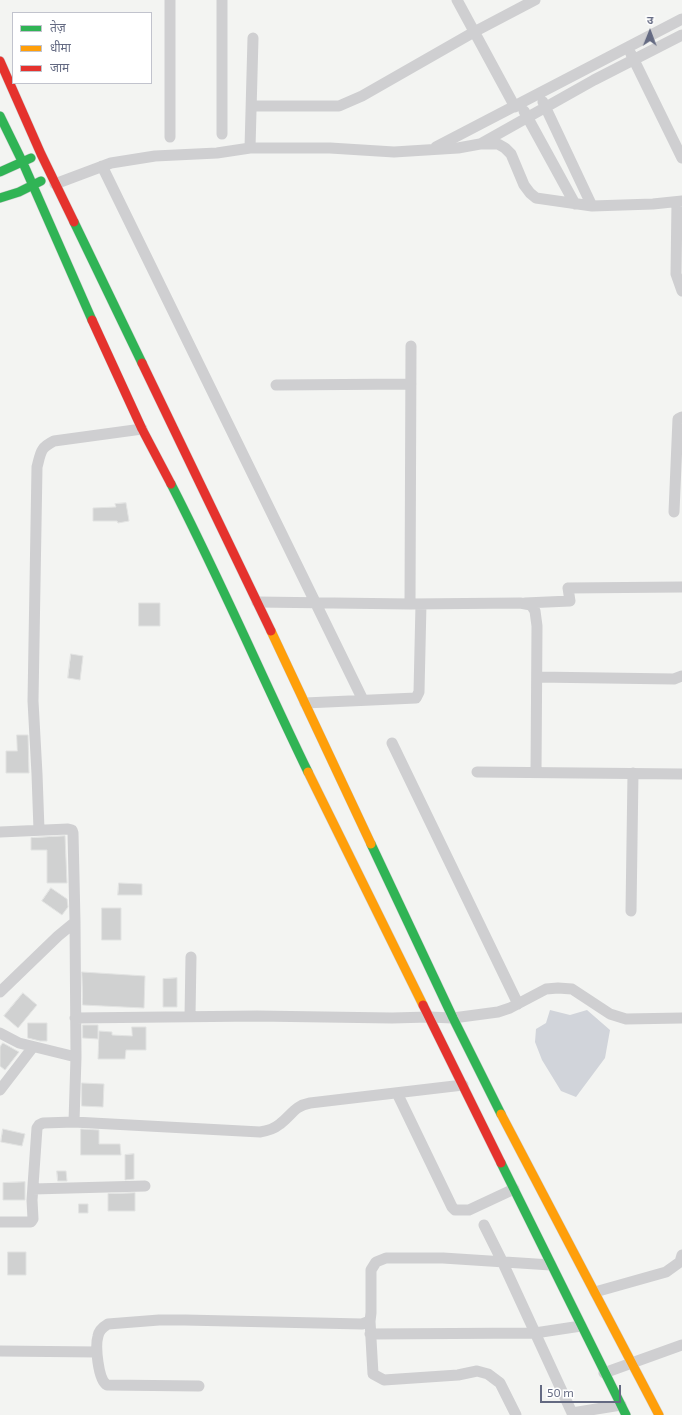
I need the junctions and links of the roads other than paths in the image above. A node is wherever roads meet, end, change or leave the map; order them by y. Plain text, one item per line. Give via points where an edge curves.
1 (170, 0) edge
2 (222, 0) edge
3 (457, 0) edge
4 (535, 0) edge
5 (682, 19) edge
6 (474, 32) junction
7 (682, 35) edge
8 (253, 38) dead end
9 (628, 48) junction
10 (634, 60) junction
11 (0, 61) edge
12 (539, 94) junction
13 (252, 106) junction
14 (517, 106) junction
15 (545, 108) junction
16 (0, 116) edge
17 (528, 117) junction
18 (222, 134) dead end
19 (170, 137) dead end
20 (480, 144) junction
21 (250, 148) junction
22 (430, 150) junction
23 (41, 154) junction
24 (681, 154) edge
25 (22, 163) junction
26 (102, 166) junction
27 (0, 172) edge
28 (53, 179) junction
29 (32, 185) junction
30 (0, 198) edge
31 (680, 201) edge
32 (575, 204) junction
33 (592, 206) junction
34 (97, 285) junction
35 (682, 291) edge
36 (79, 293) junction
37 (411, 346) dead end
38 (411, 384) junction
39 (276, 385) dead end
40 (682, 417) edge
41 (142, 428) junction
42 (674, 512) dead end
43 (682, 587) edge
44 (257, 602) junction
45 (314, 602) junction
46 (520, 603) junction
47 (415, 604) junction
48 (682, 676) edge
49 (537, 677) junction
50 (363, 700) junction
51 (305, 703) junction
52 (392, 743) dead end
53 (477, 772) dead end
54 (536, 772) junction
55 (633, 773) junction
56 (682, 774) edge
57 (39, 830) junction
58 (0, 832) edge
59 (631, 911) dead end
60 (75, 922) junction
61 (191, 957) dead end
62 (0, 992) edge
63 (518, 1004) junction
64 (190, 1016) junction
65 (429, 1017) junction
66 (75, 1018) junction
67 (453, 1018) junction
68 (682, 1018) edge
69 (0, 1033) edge
70 (33, 1047) junction
71 (76, 1057) junction
72 (463, 1084) junction
73 (0, 1090) edge
74 (397, 1093) junction
75 (74, 1122) junction
76 (145, 1186) dead end
77 (33, 1189) junction
78 (514, 1189) junction
79 (0, 1222) edge
80 (484, 1225) dead end
81 (682, 1256) edge
82 (502, 1261) junction
83 (551, 1265) junction
84 (595, 1292) junction
85 (370, 1321) junction
86 (581, 1326) junction
87 (535, 1333) junction
88 (370, 1334) junction
89 (682, 1345) edge
90 (0, 1351) edge
91 (97, 1352) junction
92 (632, 1362) junction
93 (604, 1372) junction
94 (199, 1386) dead end
95 (624, 1410) edge
96 (572, 1414) edge
97 (516, 1415) edge
98 (659, 1415) edge

1 - 19 street
2 - 18 street
3 - 6 street
4 - 6 street
5 - 9 street
6 - 13 street via 362,96 339,106
6 - 14 street
7 - 10 street
8 - 13 street
9 - 10 street
9 - 12 street
10 - 15 street
10 - 24 street
11 - 23 street
12 - 14 street
12 - 15 street
13 - 21 street
14 - 17 street
14 - 22 street
15 - 17 street
15 - 33 street
16 - 25 street
17 - 20 street
17 - 32 street
20 - 22 street
20 - 32 street via 498,144 505,148 511,154 524,185 536,198
21 - 22 street via 330,148 394,152
21 - 26 street via 217,153 155,156
23 - 25 street
23 - 28 street
25 - 27 street
25 - 29 street
26 - 28 street
26 - 45 street
28 - 29 street
28 - 34 street
29 - 30 street
29 - 36 street
31 - 33 street
31 - 35 street via 676,274
32 - 33 street
34 - 36 street
34 - 44 street
36 - 41 street
37 - 38 street
38 - 39 street
38 - 47 street
40 - 42 street via 678,419
41 - 57 street via 54,441 44,446 40,454 37,467 33,701
41 - 65 street via 189,519 276,706
43 - 46 street via 568,588 570,601
44 - 45 street
44 - 51 street
45 - 47 street
45 - 50 street
46 - 47 street
46 - 49 street via 531,604 535,611
47 - 50 street via 418,692 416,698
48 - 49 street via 674,679
49 - 54 street
50 - 51 street
51 - 67 street
52 - 63 street
53 - 54 street
54 - 55 street
55 - 56 street
55 - 59 street
57 - 58 street
57 - 60 street via 72,830
60 - 62 street
60 - 66 street
61 - 64 street
63 - 67 street via 498,1012
63 - 68 street via 546,989 558,988 572,990 610,1014 626,1018
64 - 65 street
64 - 66 street
65 - 67 street
65 - 72 street
66 - 71 street
67 - 84 street
69 - 70 street
70 - 71 street
70 - 73 street
71 - 75 street
72 - 74 street
72 - 78 street
74 - 75 street via 310,1102 301,1105 280,1125 260,1132
74 - 78 street via 452,1208 469,1210
75 - 77 street via 39,1125 36,1133
76 - 77 street
77 - 79 street via 31,1222
78 - 83 street
80 - 82 street
81 - 84 street via 680,1262 666,1272
82 - 83 street
82 - 85 street via 386,1258 376,1262 371,1270
82 - 87 street
83 - 86 street
84 - 92 street
85 - 88 street
85 - 91 street via 349,1324 172,1320 108,1324 98,1335
86 - 87 street
86 - 93 street
87 - 88 street
87 - 96 street
88 - 97 street via 373,1374 384,1380 458,1375 477,1371 488,1374 500,1383
89 - 92 street
90 - 91 street
91 - 94 street via 100,1377 107,1385
92 - 93 street
92 - 98 street
93 - 95 street
95 - 96 street

